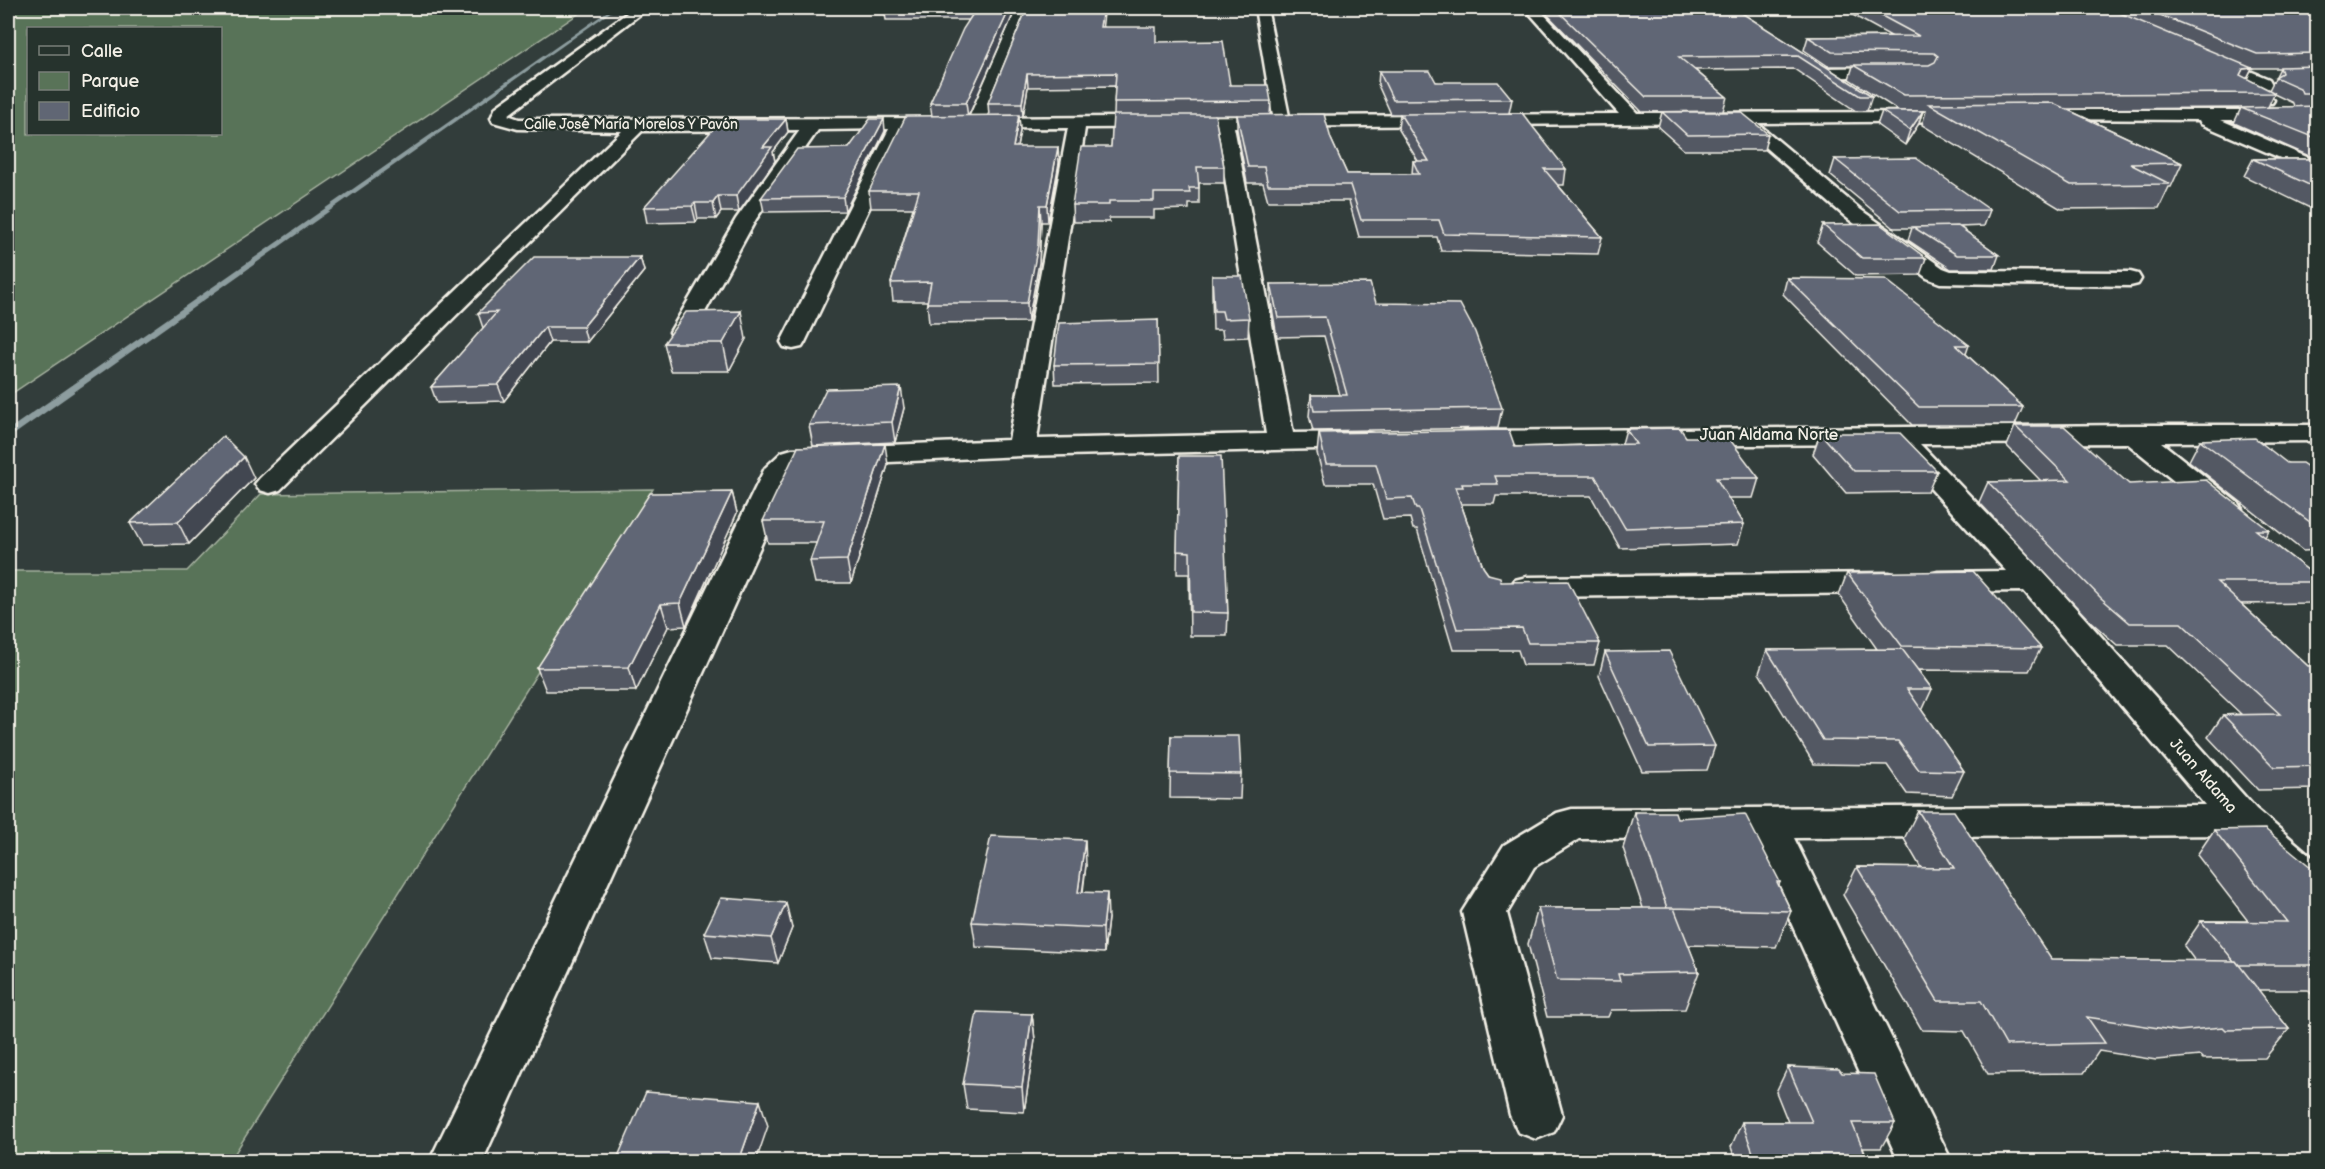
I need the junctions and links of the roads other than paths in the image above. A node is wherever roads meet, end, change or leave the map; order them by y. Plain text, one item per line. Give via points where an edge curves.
1 (642, 8) edge
2 (1023, 8) edge
3 (1261, 8) edge
4 (1531, 8) edge
5 (2194, 52) edge
6 (1807, 62) edge
7 (1913, 72) edge
8 (1824, 73) junction
9 (2247, 75) junction
10 (2282, 75) edge
11 (1844, 85) edge
12 (1874, 104) edge
13 (2194, 114) junction
14 (2011, 115) edge
15 (2046, 115) junction
16 (2311, 115) edge
17 (1988, 116) edge
18 (1631, 117) junction
19 (1740, 117) junction
20 (1893, 117) junction
21 (1282, 121) junction
22 (1225, 122) junction
23 (814, 123) junction
24 (901, 123) junction
25 (976, 123) junction
26 (1077, 124) junction
27 (637, 126) junction
28 (2076, 131) edge
29 (2318, 169) edge
30 (2130, 279) dead end
31 (682, 332) edge
32 (793, 342) dead end
33 (2132, 433) junction
34 (2318, 433) edge
35 (1896, 435) junction
36 (1437, 439) edge
37 (1389, 440) edge
38 (1281, 441) junction
39 (1022, 448) junction
40 (270, 484) dead end
41 (2253, 530) edge
42 (2033, 581) junction
43 (1498, 587) edge
44 (2241, 819) junction
45 (1767, 824) junction
46 (2318, 888) edge
47 (1536, 1115) dead end
48 (454, 1161) edge
49 (1926, 1161) edge

1 - 27 street, Calle José María Morelos Y Pavón via 502,110 499,118 507,122
2 - 25 street
3 - 21 street
4 - 18 street
5 - 9 street
6 - 8 street
7 - 8 street
8 - 11 street
9 - 10 street
9 - 16 street via 2266,84 2244,91
12 - 20 street
13 - 15 street
13 - 16 street
13 - 29 street
14 - 15 street
15 - 28 street
17 - 20 street, Calle José María Morelos Y Pavón
18 - 19 street, Calle José María Morelos Y Pavón
18 - 21 street, Calle José María Morelos Y Pavón
19 - 20 street, Calle José María Morelos Y Pavón
19 - 30 street via 1854,214 1935,273 1948,278
21 - 22 street, Calle José María Morelos Y Pavón
22 - 26 street, Calle José María Morelos Y Pavón
22 - 38 street
23 - 24 street, Calle José María Morelos Y Pavón
23 - 27 street, Calle José María Morelos Y Pavón
23 - 31 street via 746,219
24 - 25 street, Calle José María Morelos Y Pavón
24 - 32 street
25 - 26 street, Calle José María Morelos Y Pavón
26 - 39 street
27 - 40 street
33 - 34 street, Juan Aldama Norte
33 - 35 street, Juan Aldama Norte
33 - 41 street
35 - 36 street, Juan Aldama Norte
35 - 42 street, Juan Aldama
37 - 38 street
38 - 39 street
39 - 48 street via 792,458 775,474 749,538
42 - 43 street
42 - 44 street, Juan Aldama
44 - 45 street, Juan Aldama
44 - 46 street
45 - 47 street, Juan Aldama via 1572,825 1519,855 1485,912
45 - 49 street

